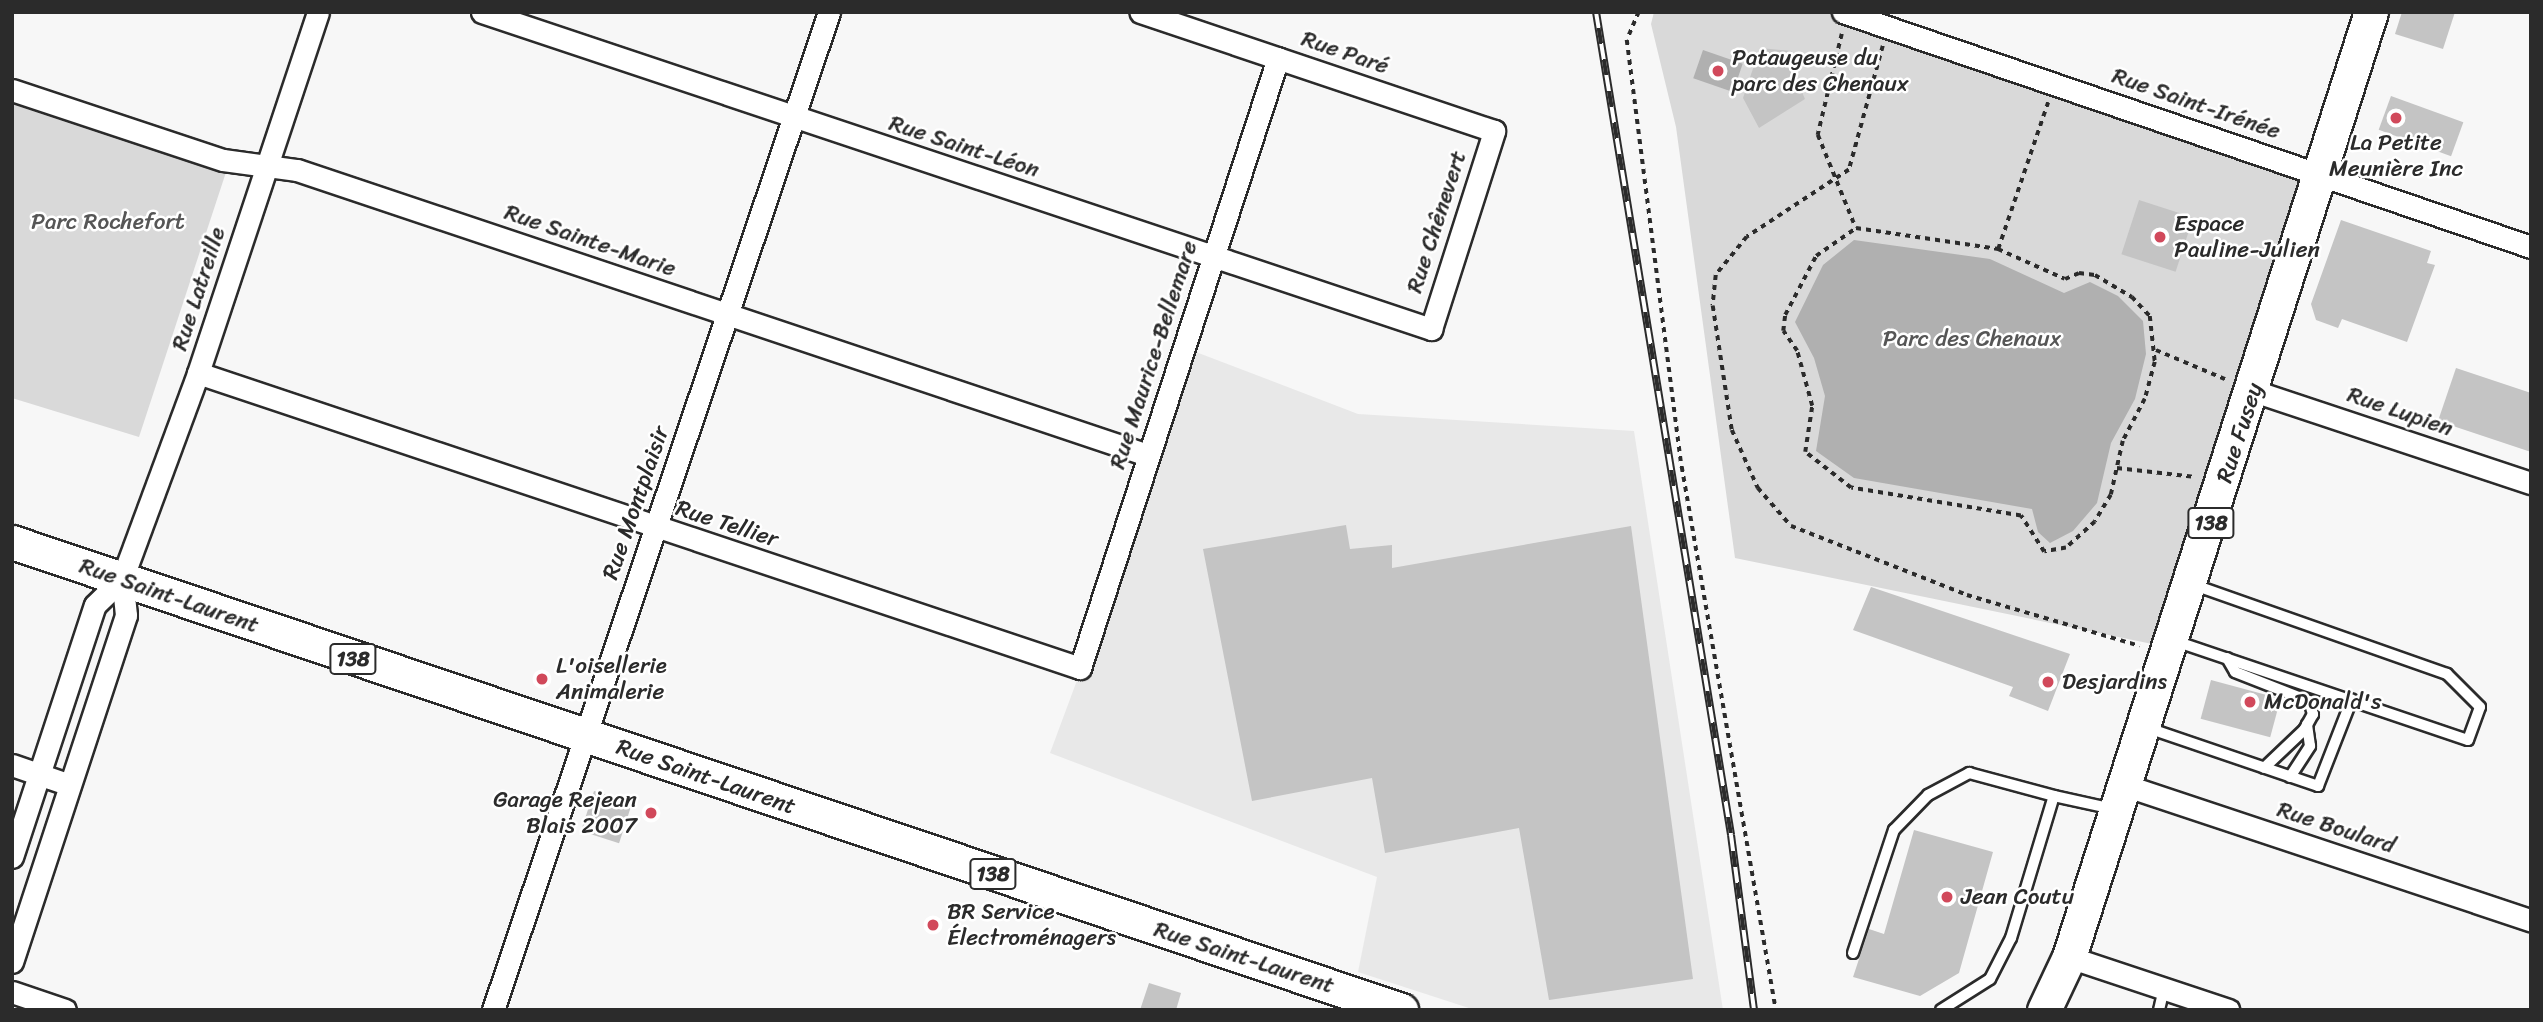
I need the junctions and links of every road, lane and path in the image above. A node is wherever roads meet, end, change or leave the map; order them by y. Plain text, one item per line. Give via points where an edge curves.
1 (318, 12) edge
2 (482, 12) edge
3 (829, 12) edge
4 (1140, 12) edge
5 (1639, 12) edge
6 (2371, 12) edge
7 (1845, 13) edge
8 (1888, 27) junction
9 (1278, 58) junction
10 (2054, 84) junction
11 (12, 90) edge
12 (794, 118) junction
13 (1494, 131) joint
14 (267, 167) junction
15 (2320, 174) junction
16 (1836, 180) junction
17 (1856, 228) junction
18 (2531, 247) edge
19 (1998, 249) junction
20 (1213, 257) junction
21 (728, 315) junction
22 (1431, 329) joint
23 (2156, 350) junction
24 (198, 373) junction
25 (2253, 391) junction
26 (1148, 455) junction
27 (2117, 468) junction
28 (2225, 481) junction
29 (2531, 484) edge
30 (656, 528) junction
31 (12, 542) edge
32 (122, 579) junction
33 (2191, 584) junction
34 (2170, 648) junction
35 (2227, 658) junction
36 (1080, 668) joint
37 (2352, 699) junction
38 (2307, 724) junction
39 (2144, 726) junction
40 (585, 737) junction
41 (12, 765) edge
42 (2264, 768) junction
43 (39, 774) junction
44 (2290, 777) junction
45 (70, 785) junction
46 (2054, 796) junction
47 (2120, 797) junction
48 (12, 857) edge
49 (2531, 920) edge
50 (1853, 953) dead end
51 (2069, 957) junction
52 (12, 962) edge
53 (2164, 989) junction
54 (12, 992) edge
55 (65, 1010) edge
56 (493, 1010) edge
57 (1401, 1010) edge
58 (1776, 1010) edge
59 (1941, 1010) edge
60 (2044, 1010) edge
61 (2159, 1010) edge
62 (2228, 1010) edge

1 - 14 street, Rue Latreille
2 - 12 street, Rue Saint-Léon
3 - 12 street, Rue Montplaisir
4 - 9 street, Rue Paré
5 - 58 path via 1627,40 1682,467
6 - 15 main road, Rue Fusey / 138
7 - 8 street, Rue Saint-Irénée
7 - 16 path via 1818,135
8 - 10 street, Rue Saint-Irénée
8 - 16 path via 1849,170
9 - 13 street, Rue Paré
9 - 20 street, Rue Maurice-Bellemare
10 - 15 street, Rue Saint-Irénée
10 - 19 path
11 - 14 street, Rue Sainte-Marie via 223,160
12 - 20 street, Rue Saint-Léon
12 - 21 street, Rue Montplaisir
13 - 22 street, Rue Chênevert
14 - 21 street, Rue Sainte-Marie via 297,170
14 - 24 street, Rue Latreille
15 - 18 street, Rue Saint-Irénée
15 - 25 main road, Rue Fusey / 138
16 - 17 path
16 - 34 path via 1747,237 1716,275 1713,306 1732,430 1758,488 1791,526 1833,546 1967,595
17 - 19 path
17 - 27 path via 1816,256 1785,315 1783,331 1804,370 1812,406 1805,452 1851,488 2021,516 2044,552 2066,548 2095,522 2111,495
19 - 23 path via 2065,279 2080,273 2095,275 2132,297 2150,316
20 - 22 street, Rue Saint-Léon
20 - 26 street, Rue Maurice-Bellemare
21 - 26 street, Rue Sainte-Marie
21 - 30 street, Rue Montplaisir
23 - 25 path
23 - 27 path via 2145,399 2123,441
24 - 30 street, Rue Tellier
24 - 32 street, Rue Latreille
25 - 28 main road, Rue Fusey / 138
25 - 29 street, Rue Lupien
26 - 36 street, Rue Maurice-Bellemare
27 - 28 path
28 - 33 main road, Rue Fusey / 138
30 - 36 street, Rue Tellier
30 - 40 street, Rue Montplaisir
31 - 32 main road, Rue Saint-Laurent / 138
32 - 40 main road, Rue Saint-Laurent / 138
32 - 43 street, Rue Latreille via 95,606
32 - 45 street, Rue Latreille via 126,615
33 - 34 main road, Rue Fusey / 138
33 - 37 lane via 2447,674 2480,707 2468,740
34 - 35 lane
34 - 39 main road, Rue Fusey / 138
35 - 37 lane
35 - 38 lane via 2235,672 2309,701 2313,713
37 - 44 lane via 2318,786
38 - 42 lane
38 - 44 lane via 2310,746
39 - 42 lane
39 - 47 main road, Rue Fusey / 138
40 - 56 street, Rue Montplaisir
40 - 57 main road, Rue Saint-Laurent / 138
41 - 43 street
42 - 44 lane
43 - 45 street
43 - 48 street, Rue Latreille
45 - 52 street, Rue Latreille
46 - 47 lane
46 - 50 lane via 1969,772 1928,795 1895,830
46 - 59 lane via 2006,949 1990,979
47 - 49 street, Rue Boulard
47 - 51 main road, Rue Fusey / 138
51 - 53 street
51 - 60 main road, Rue Fusey / 138
53 - 61 lane
53 - 62 street
54 - 55 street

